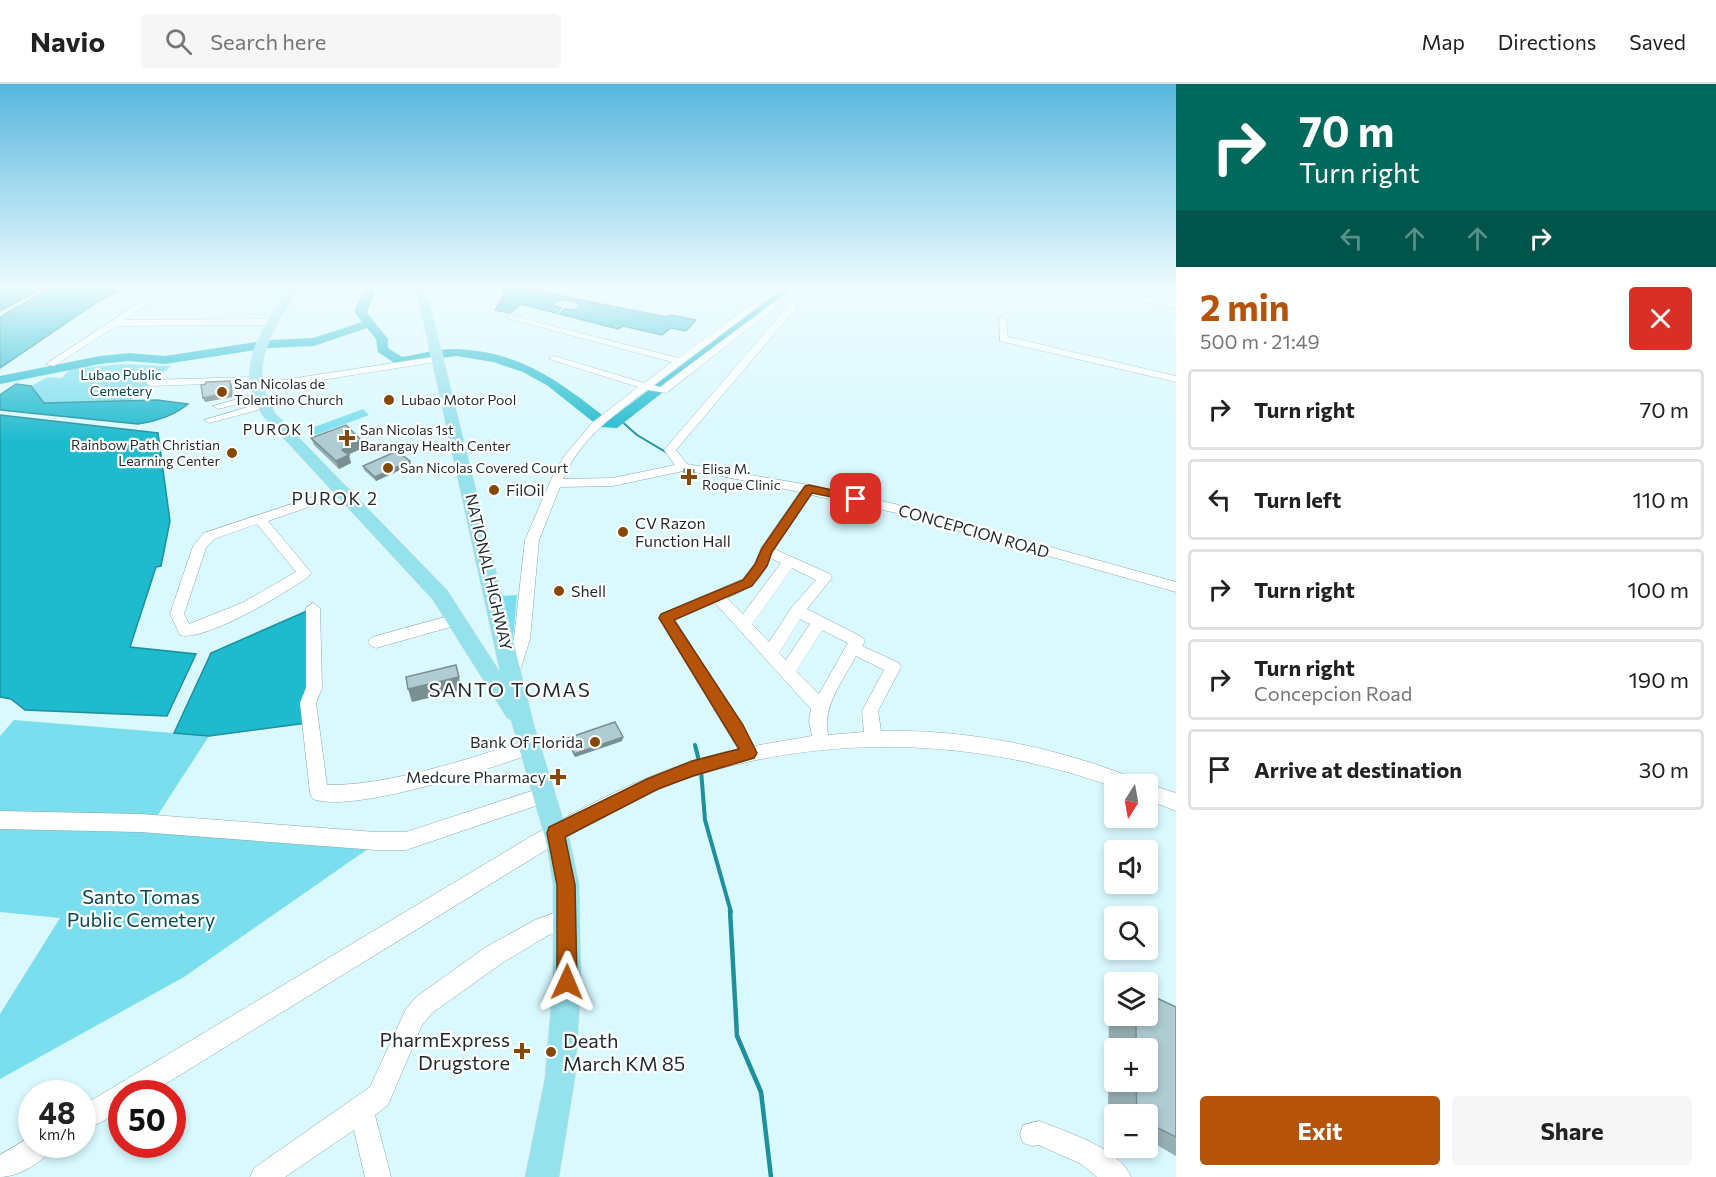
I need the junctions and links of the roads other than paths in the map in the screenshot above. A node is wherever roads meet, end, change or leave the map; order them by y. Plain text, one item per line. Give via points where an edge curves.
1 (87, 339) edge
2 (265, 339) edge
3 (434, 339) edge
4 (593, 339) edge
5 (710, 339) edge
6 (731, 339) edge
7 (765, 339) edge
8 (1003, 339) edge
9 (438, 355) junction
10 (554, 358) dead end
11 (680, 361) junction
12 (51, 364) dead end
13 (1176, 379) edge
14 (151, 383) dead end
15 (652, 388) junction
16 (260, 392) junction
17 (218, 406) dead end
18 (209, 420) dead end
19 (683, 467) junction
20 (556, 483) junction
21 (809, 489) junction
22 (340, 492) junction
23 (260, 520) junction
24 (766, 551) junction
25 (789, 562) junction
26 (1176, 587) edge
27 (716, 595) junction
28 (313, 608) dead end
29 (797, 612) junction
30 (456, 620) junction
31 (819, 622) junction
32 (743, 625) junction
33 (376, 642) dead end
34 (853, 648) junction
35 (770, 654) junction
36 (512, 672) junction
37 (787, 672) junction
38 (820, 707) junction
39 (524, 725) junction
40 (874, 740) junction
41 (822, 744) junction
42 (530, 747) junction
43 (749, 753) junction
44 (1104, 776) edge
45 (544, 795) junction
46 (1158, 796) edge
47 (1176, 802) edge
48 (0, 820) edge
49 (556, 833) junction
50 (568, 918) junction
51 (149, 1080) edge
52 (362, 1110) junction
53 (1032, 1134) dead end
54 (19, 1158) edge
55 (0, 1170) edge
56 (263, 1177) edge
57 (378, 1177) edge
58 (542, 1177) edge
59 (1118, 1177) edge

1 - 12 street
2 - 16 main road
3 - 9 main road, NATIONAL HIGHWAY
4 - 11 street
5 - 11 street
6 - 15 street via 662,391
7 - 19 street via 670,450
8 - 13 street
9 - 16 street
9 - 36 main road, NATIONAL HIGHWAY
10 - 15 street
11 - 15 street
14 - 16 street
15 - 20 street via 597,424 569,457
16 - 17 street
16 - 18 street
16 - 22 main road via 269,415
19 - 20 street, CONCEPCION ROAD via 613,482
19 - 21 street, CONCEPCION ROAD
20 - 36 street via 532,540 522,639
21 - 24 street
21 - 26 street, CONCEPCION ROAD via 934,518
22 - 23 street
22 - 30 main road via 440,595
23 - 23 street via 304,573 264,599 185,631 177,614 200,546 209,537
24 - 25 street
24 - 27 street via 748,583
25 - 29 street via 825,578
25 - 32 street
27 - 32 street
27 - 43 street via 666,618
28 - 42 street via 314,688 308,703 319,792 338,795 389,786 454,772
29 - 31 street
29 - 35 street
30 - 33 street
30 - 39 main road
31 - 34 street via 857,641
31 - 37 street
32 - 35 street
34 - 38 street
34 - 40 street via 893,667 868,716
35 - 37 street
36 - 39 main road, NATIONAL HIGHWAY
37 - 38 street
38 - 41 street via 817,721
39 - 42 main road, NATIONAL HIGHWAY
40 - 41 street
40 - 44 street via 972,743
41 - 43 street
42 - 45 main road, NATIONAL HIGHWAY
43 - 49 street via 652,784
45 - 48 street via 406,841 376,842 140,823
45 - 49 main road, NATIONAL HIGHWAY
46 - 47 street
49 - 50 main road, NATIONAL HIGHWAY
49 - 51 street
50 - 52 street via 542,927 494,955 424,1005 414,1017 379,1096
50 - 58 main road, NATIONAL HIGHWAY via 560,1078
52 - 56 street
52 - 57 street
53 - 59 street via 1039,1133 1090,1155
54 - 55 street

